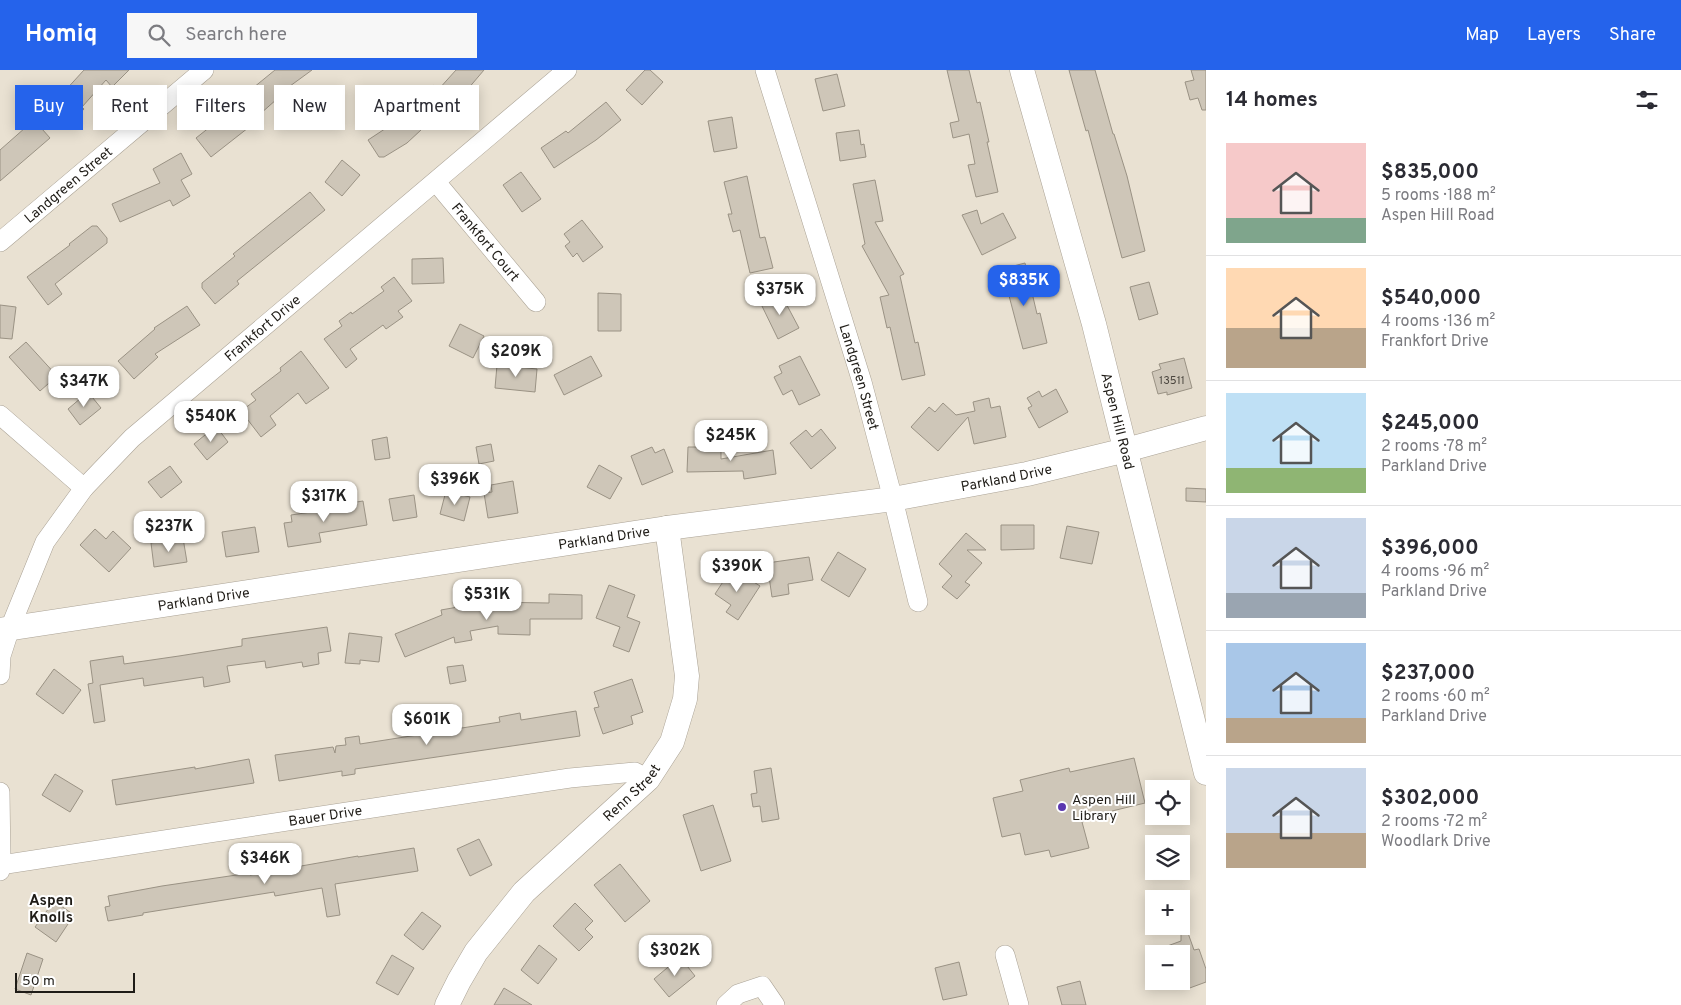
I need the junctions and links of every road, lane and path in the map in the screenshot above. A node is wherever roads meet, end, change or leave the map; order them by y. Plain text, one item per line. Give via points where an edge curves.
1 (204, 70) edge
2 (568, 70) edge
3 (765, 70) edge
4 (1022, 70) edge
5 (436, 182) junction
6 (0, 242) edge
7 (536, 302) dead end
8 (0, 415) edge
9 (1206, 428) edge
10 (1126, 450) junction
11 (84, 488) junction
12 (893, 499) junction
13 (667, 528) junction
14 (918, 602) dead end
15 (5, 629) edge
16 (0, 675) edge
17 (1206, 773) edge
18 (648, 779) junction
19 (0, 792) edge
20 (0, 867) edge
21 (1005, 954) dead end
22 (447, 1005) edge
23 (726, 1005) edge
24 (775, 1005) edge
25 (1019, 1005) edge

1 - 6 street, Landgreen Street
2 - 5 street, Frankfort Drive
3 - 12 street, Landgreen Street via 862,382
4 - 10 street, Aspen Hill Road
5 - 7 street, Frankfort Court
5 - 11 street, Frankfort Drive via 132,438
8 - 11 street
9 - 10 street, Parkland Drive
10 - 12 street, Parkland Drive via 1026,474
10 - 17 street, Aspen Hill Road
11 - 15 street, Frankfort Drive via 46,542
12 - 13 street, Parkland Drive
12 - 14 street, Landgreen Street
13 - 15 street, Parkland Drive
13 - 18 street, Renn Street via 687,676 672,742
15 - 16 street, Frankfort Drive
18 - 20 street, Bauer Drive via 634,772 570,778
18 - 22 street, Renn Street via 524,892 476,952
19 - 20 street
21 - 25 street
23 - 24 street via 738,994 762,986

